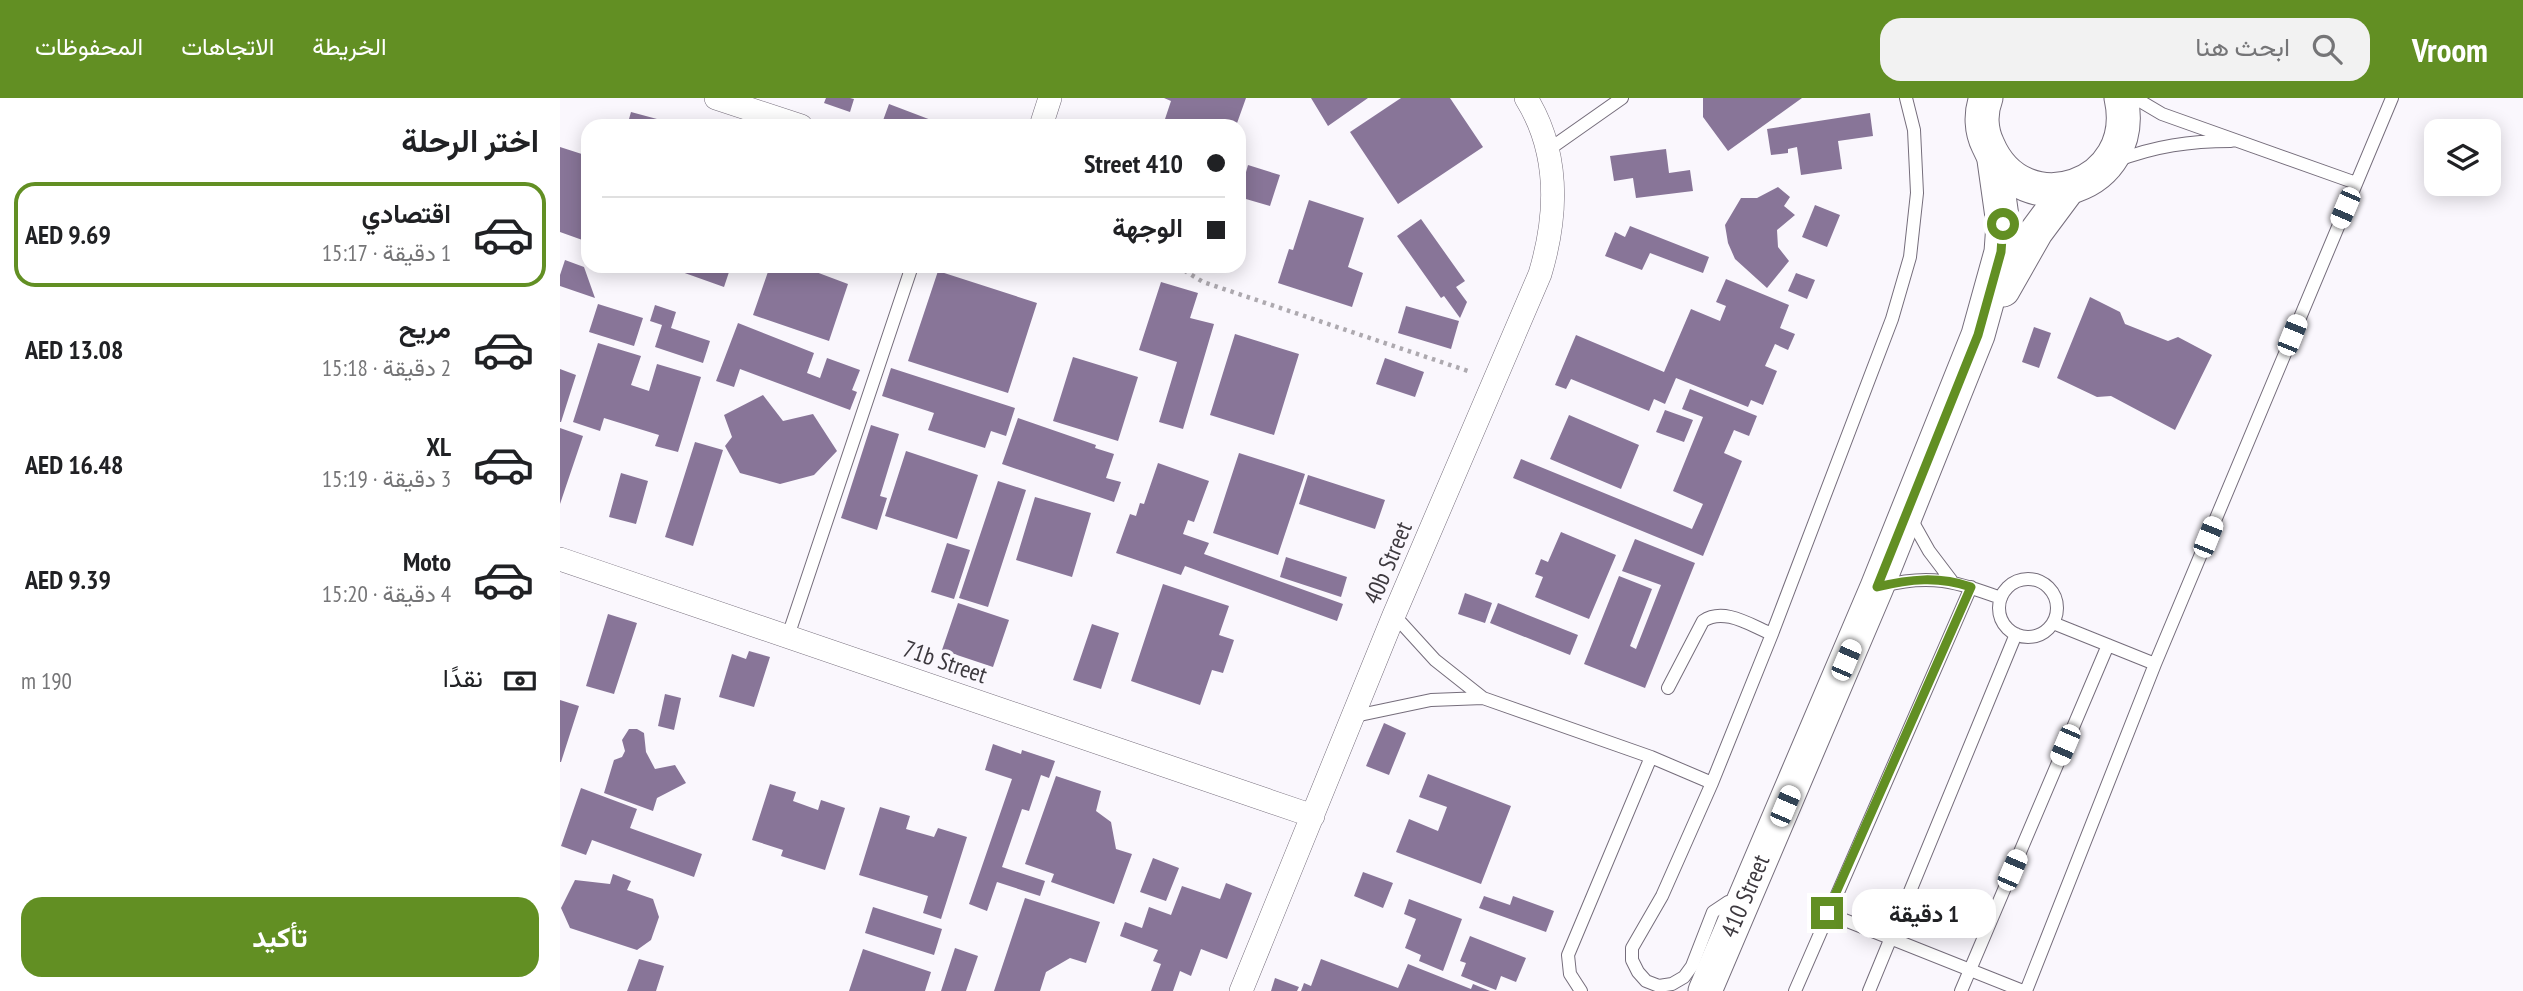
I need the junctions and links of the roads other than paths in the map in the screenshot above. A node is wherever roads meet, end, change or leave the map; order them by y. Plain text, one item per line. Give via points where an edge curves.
1 (716, 98) edge
2 (1050, 98) edge
3 (1526, 98) edge
4 (1622, 98) edge
5 (1906, 98) edge
6 (1986, 98) edge
7 (2122, 98) edge
8 (2135, 98) edge
9 (2392, 98) edge
10 (780, 119) edge
11 (1043, 119) edge
12 (2244, 141) junction
13 (1548, 150) junction
14 (1994, 160) junction
15 (2109, 164) junction
16 (2356, 183) junction
17 (2067, 189) junction
18 (910, 273) edge
19 (1978, 335) junction
20 (1907, 512) junction
21 (560, 559) edge
22 (1951, 580) junction
23 (1877, 587) junction
24 (1971, 587) junction
25 (2001, 598) junction
26 (1394, 615) junction
27 (2053, 623) junction
28 (1772, 634) junction
29 (2016, 634) junction
30 (788, 636) junction
31 (2108, 645) junction
32 (2155, 664) junction
33 (1668, 688) dead end
34 (1483, 698) junction
35 (1355, 716) junction
36 (1651, 757) junction
37 (1712, 783) junction
38 (1313, 816) junction
39 (1744, 903) junction
40 (1827, 913) junction
41 (1891, 939) junction
42 (1970, 970) junction
43 (1241, 991) edge
44 (1581, 991) edge
45 (1705, 991) edge
46 (1795, 991) edge
47 (1869, 991) edge
48 (1961, 991) edge
49 (2024, 991) edge

1 - 10 street
2 - 11 street
3 - 13 street, 40b Street
4 - 13 lane
5 - 28 lane via 1914,130 1917,194 1910,257 1892,318
6 - 14 street, 410 Street via 1983,135
7 - 15 street via 2125,122
8 - 12 lane via 2162,114
9 - 16 lane
12 - 15 lane via 2163,146
12 - 16 lane
13 - 26 street, 40b Street via 1554,212 1540,274
14 - 17 street via 2014,179 2040,190
14 - 19 street, 410 Street via 2003,224 2001,252
15 - 17 street via 2090,180
16 - 32 lane
17 - 19 street, 410 Street via 2036,232
18 - 30 lane
19 - 20 street, 410 Street
20 - 22 lane
20 - 23 street, 410 Street
21 - 30 street, 71b Street
22 - 23 lane via 1913,579
22 - 24 lane
23 - 39 street, 410 Street
24 - 25 lane
24 - 40 lane
25 - 27 lane via 2015,582 2025,579 2046,584 2057,602
25 - 29 lane via 2002,618
26 - 34 lane via 1435,660
26 - 35 street, 40b Street
27 - 29 lane via 2037,636
27 - 31 lane
28 - 33 lane via 1721,614 1711,615 1698,629
28 - 37 lane
29 - 41 lane
30 - 38 street, 71b Street
31 - 32 lane
31 - 42 lane
32 - 49 lane
34 - 35 lane via 1431,700
34 - 36 lane
35 - 38 street, 40b Street
36 - 37 lane
36 - 44 lane via 1568,955 1570,974
37 - 39 lane via 1662,895 1632,948 1638,972 1659,986 1684,977 1713,912 1728,902
38 - 43 street, 40b Street
39 - 45 street, 410 Street
40 - 41 lane
40 - 46 lane
41 - 42 lane
41 - 47 lane
42 - 48 lane
42 - 49 lane

